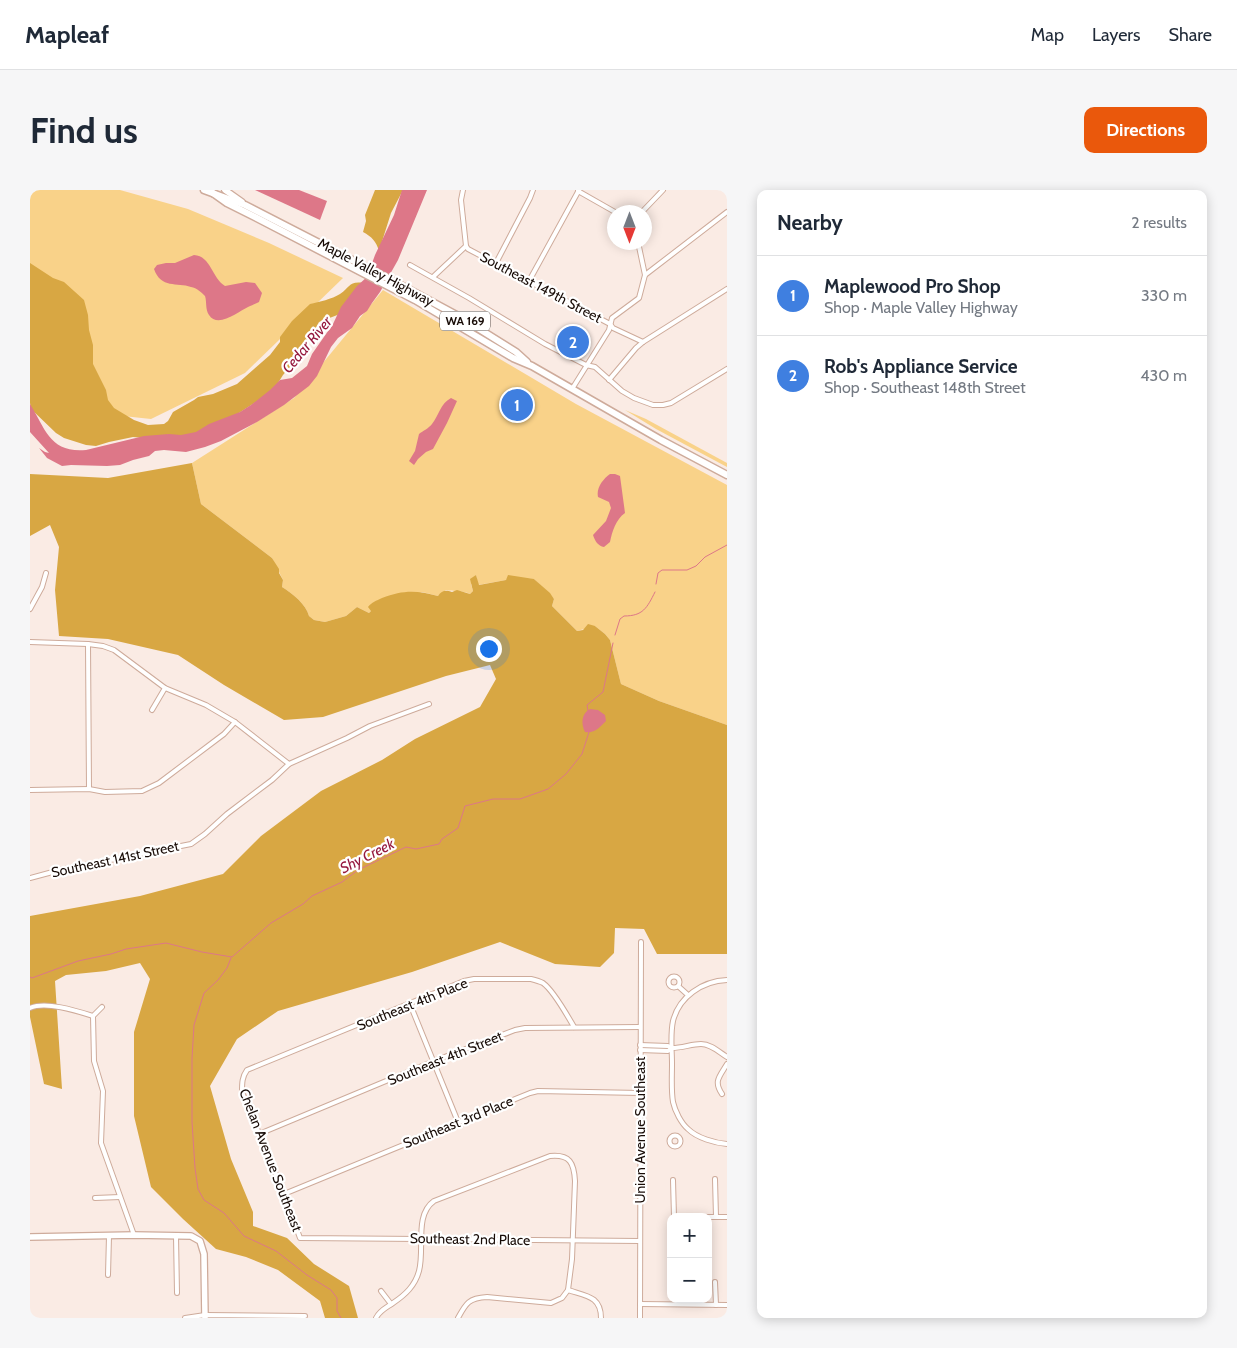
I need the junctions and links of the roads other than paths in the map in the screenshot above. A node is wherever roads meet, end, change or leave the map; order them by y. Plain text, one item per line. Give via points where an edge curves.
1 (204, 190) edge
2 (225, 190) edge
3 (463, 190) edge
4 (533, 190) edge
5 (578, 190) edge
6 (662, 190) edge
7 (213, 192) edge
8 (245, 205) junction
9 (648, 205) edge
10 (607, 207) edge
11 (727, 212) edge
12 (466, 246) junction
13 (640, 250) edge
14 (496, 263) junction
15 (354, 265) junction
16 (410, 265) dead end
17 (646, 275) junction
18 (433, 277) junction
19 (529, 281) junction
20 (727, 289) edge
21 (610, 324) junction
22 (643, 342) junction
23 (586, 365) junction
24 (532, 366) junction
25 (727, 370) edge
26 (610, 380) junction
27 (572, 389) junction
28 (727, 475) edge
29 (46, 572) dead end
30 (30, 609) edge
31 (30, 642) edge
32 (88, 644) junction
33 (165, 688) junction
34 (429, 704) dead end
35 (152, 710) dead end
36 (235, 722) junction
37 (289, 764) junction
38 (89, 789) junction
39 (30, 790) edge
40 (30, 878) edge
41 (640, 942) dead end
42 (727, 980) edge
43 (678, 986) dead end
44 (688, 995) junction
45 (410, 1004) junction
46 (102, 1007) dead end
47 (30, 1008) edge
48 (93, 1016) junction
49 (574, 1027) junction
50 (640, 1027) junction
51 (640, 1048) junction
52 (672, 1048) junction
53 (727, 1057) edge
54 (434, 1061) junction
55 (727, 1064) edge
56 (242, 1082) joint
57 (640, 1093) junction
58 (722, 1094) dead end
59 (458, 1122) junction
60 (688, 1130) junction
61 (259, 1134) junction
62 (679, 1137) dead end
63 (727, 1144) edge
64 (715, 1179) dead end
65 (673, 1180) dead end
66 (284, 1194) junction
67 (120, 1197) junction
68 (94, 1198) dead end
69 (674, 1213) edge
70 (712, 1217) edge
71 (716, 1217) junction
72 (727, 1217) edge
73 (134, 1235) junction
74 (109, 1236) junction
75 (176, 1236) junction
76 (30, 1237) edge
77 (300, 1238) joint
78 (422, 1239) junction
79 (573, 1240) junction
80 (640, 1241) junction
81 (108, 1275) dead end
82 (715, 1282) dead end
83 (568, 1290) junction
84 (381, 1291) dead end
85 (176, 1293) dead end
86 (391, 1304) junction
87 (640, 1304) junction
88 (727, 1304) edge
89 (671, 1305) joint
90 (716, 1305) junction
91 (305, 1316) dead end
92 (205, 1317) edge
93 (185, 1318) edge
94 (376, 1318) edge
95 (458, 1318) edge
96 (602, 1318) edge
97 (640, 1318) edge

1 - 7 main road, Maple Valley Highway / WA 169
2 - 8 street
3 - 12 street via 461,200
4 - 14 street
5 - 10 street
5 - 19 street
6 - 9 street
7 - 8 main road, Maple Valley Highway / WA 169
7 - 15 main road, Maple Valley Highway / WA 169 via 252,216
8 - 15 main road, Maple Valley Highway / WA 169
11 - 17 street
12 - 14 street, Southeast 149th Street
12 - 18 street
13 - 17 street
14 - 19 street, Southeast 149th Street
15 - 24 main road, Maple Valley Highway / WA 169
15 - 24 main road, Maple Valley Highway / WA 169 via 395,282 460,317 516,352
16 - 18 street
17 - 21 street via 639,298 612,318
18 - 23 street
19 - 21 street, Southeast 149th Street
20 - 22 street
21 - 22 street, Southeast 149th Street
21 - 23 street
22 - 26 street
23 - 26 street via 595,367
23 - 27 street
24 - 27 main road, Maple Valley Highway / WA 169
25 - 26 street via 663,405 634,398
27 - 28 main road, Maple Valley Highway / WA 169
29 - 30 street via 42,588
31 - 32 street
32 - 33 street via 114,650
32 - 38 street
33 - 35 street
33 - 36 street via 206,705
34 - 37 street, Southeast 141st Street via 366,728
36 - 37 street
36 - 38 street via 159,784 142,791
37 - 40 street, Southeast 141st Street via 191,844
38 - 39 street
41 - 50 street, Union Avenue Southeast
42 - 44 street via 710,982
43 - 44 street
44 - 52 street via 674,1018
45 - 49 street, Southeast 4th Place via 464,981 531,979 545,984
45 - 54 street
45 - 56 street, Southeast 4th Place via 247,1070
46 - 48 street
47 - 48 street via 57,1008
48 - 67 street via 94,1061 103,1091 101,1143
49 - 50 street, Southeast 4th Street
49 - 54 street, Southeast 4th Street via 515,1030
50 - 51 street, Union Avenue Southeast
51 - 52 street via 668,1051
51 - 57 street, Union Avenue Southeast
52 - 53 street via 702,1044
52 - 60 street via 673,1102
54 - 59 street
54 - 61 street, Southeast 4th Street
55 - 58 street via 717,1081
56 - 61 street, Chelan Avenue Southeast via 242,1092
57 - 59 street, Southeast 3rd Place via 538,1091
57 - 80 street, Union Avenue Southeast
59 - 66 street, Southeast 3rd Place
60 - 62 street
60 - 63 street via 710,1141
61 - 66 street, Chelan Avenue Southeast
64 - 71 street
65 - 69 street
66 - 77 street, Chelan Avenue Southeast
67 - 68 street
67 - 73 street
70 - 71 street
71 - 72 street
73 - 74 street
73 - 75 street
74 - 76 street
74 - 81 street
75 - 85 street
75 - 92 street via 191,1236 200,1241 204,1254
77 - 78 street, Southeast 2nd Place
78 - 79 street, Southeast 2nd Place
78 - 79 street via 422,1217 434,1201 560,1155 571,1163 574,1170
78 - 86 street via 420,1270 415,1281 409,1291
79 - 80 street, Southeast 2nd Place
79 - 83 street
80 - 87 street, Union Avenue Southeast
82 - 90 street
83 - 95 street via 562,1298 551,1303 478,1298 464,1306
83 - 96 street via 593,1299 600,1306
84 - 86 street
86 - 94 street
87 - 89 street
87 - 97 street, Union Avenue Southeast
88 - 90 street
89 - 90 street
91 - 92 street
92 - 93 street

